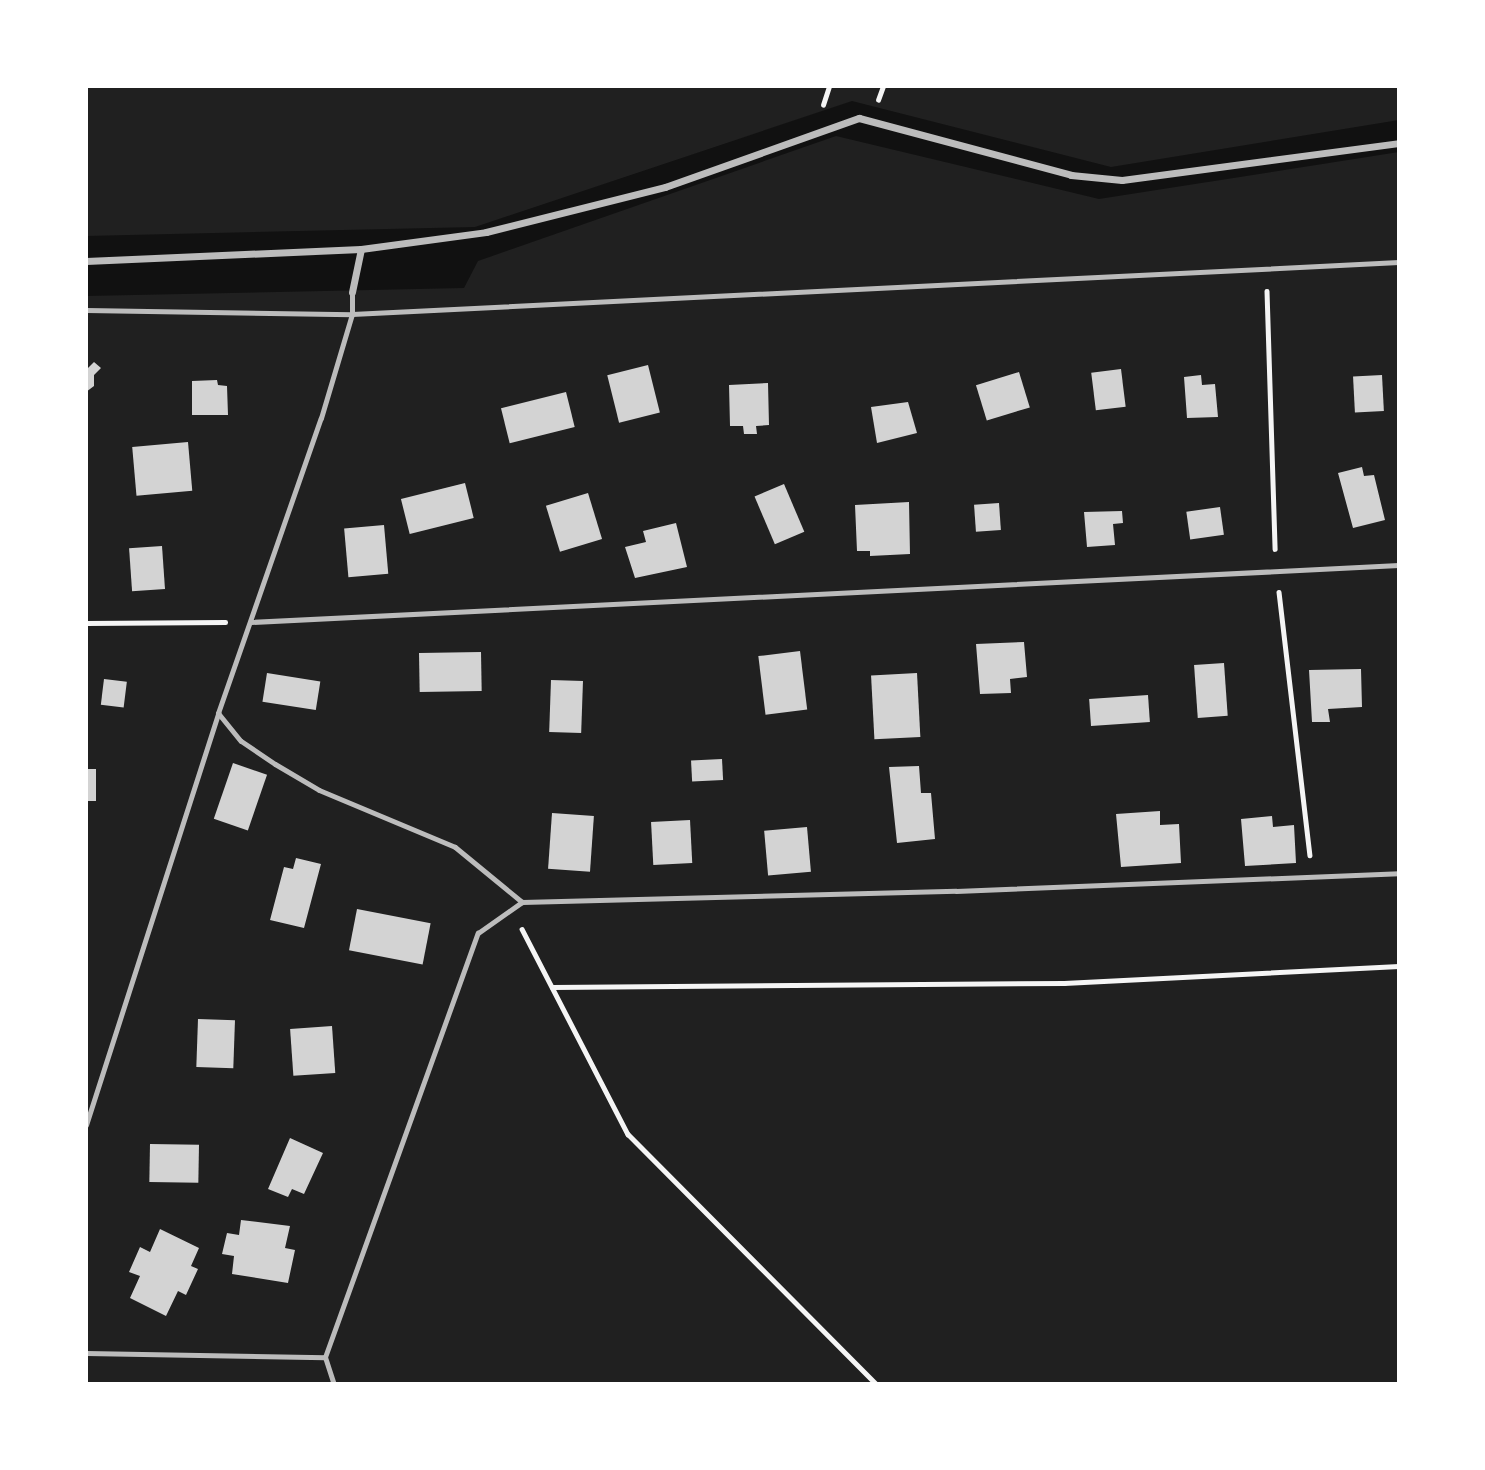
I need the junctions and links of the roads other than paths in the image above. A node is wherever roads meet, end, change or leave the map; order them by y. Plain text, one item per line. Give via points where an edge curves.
1 (1399, 143) edge
2 (361, 249) junction
3 (86, 261) edge
4 (1399, 262) edge
5 (352, 292) joint
6 (86, 310) edge
7 (352, 314) junction
8 (1399, 565) edge
9 (250, 622) junction
10 (218, 713) junction
11 (1399, 873) edge
12 (522, 902) junction
13 (86, 1125) edge
14 (86, 1353) edge
15 (325, 1357) junction
16 (334, 1384) edge

1 - 2 street via 1122,180 1071,175 859,118 665,187 486,232
2 - 3 street
2 - 5 street
4 - 7 lane
5 - 7 lane
6 - 7 lane
7 - 9 lane
8 - 9 lane
9 - 10 lane
10 - 12 lane via 241,740 275,764 319,790 455,847
10 - 13 lane
11 - 12 lane
12 - 15 lane via 478,933
14 - 15 lane
15 - 16 lane

